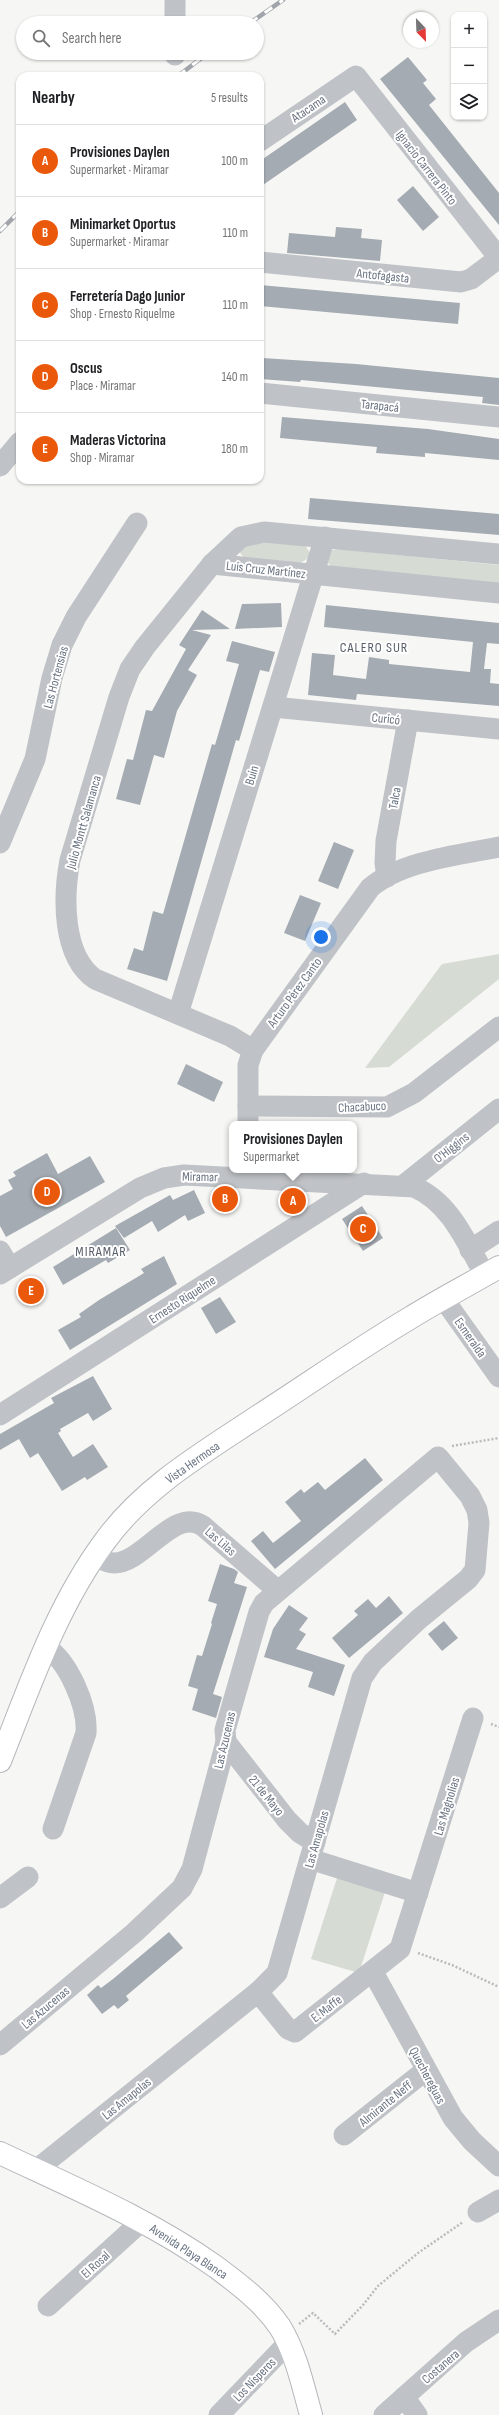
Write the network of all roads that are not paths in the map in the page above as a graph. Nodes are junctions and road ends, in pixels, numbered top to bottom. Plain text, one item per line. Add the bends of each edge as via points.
1 (176, 0) edge
2 (175, 16) edge
3 (356, 76) joint
4 (264, 138) edge
5 (499, 258) edge
6 (264, 262) edge
7 (264, 393) edge
8 (499, 417) edge
9 (16, 447) edge
10 (0, 466) edge
11 (137, 523) dead end
12 (325, 537) junction
13 (499, 554) edge
14 (212, 564) junction
15 (314, 574) junction
16 (499, 593) edge
17 (273, 707) junction
18 (408, 720) junction
19 (499, 728) edge
20 (0, 843) edge
21 (499, 847) edge
22 (387, 877) junction
23 (178, 1014) junction
24 (499, 1026) edge
25 (253, 1050) junction
26 (499, 1109) edge
27 (248, 1115) edge
28 (248, 1174) edge
29 (364, 1183) junction
30 (404, 1185) junction
31 (499, 1232) edge
32 (470, 1250) junction
33 (3, 1264) edge
34 (492, 1271) edge
35 (443, 1298) junction
36 (499, 1377) edge
37 (0, 1415) edge
38 (438, 1457) joint
39 (94, 1556) junction
40 (277, 1590) junction
41 (46, 1647) junction
42 (473, 1718) dead end
43 (226, 1742) junction
44 (0, 1761) edge
45 (53, 1829) dead end
46 (312, 1851) junction
47 (28, 1877) dead end
48 (418, 1894) junction
49 (0, 1898) edge
50 (400, 1949) joint
51 (373, 1972) junction
52 (258, 1992) junction
53 (0, 2045) edge
54 (426, 2070) junction
55 (344, 2135) dead end
56 (0, 2153) edge
57 (499, 2166) edge
58 (36, 2170) junction
59 (499, 2200) edge
60 (478, 2212) road end
61 (142, 2221) junction
62 (48, 2306) dead end
63 (499, 2320) edge
64 (286, 2339) junction
65 (404, 2397) junction
66 (219, 2415) edge
67 (311, 2415) edge
68 (384, 2415) edge
69 (417, 2415) edge

1 - 2 street
3 - 4 street, Atacama
3 - 5 street, Ignacio Carrera Pinto
5 - 6 street, Antofagasta via 471,279 461,282
7 - 8 street, Tarapacá
9 - 10 street
11 - 20 street, Las Hortensias via 76,617 62,646 52,678 35,759
12 - 13 street, Luis Cruz Martínez
12 - 14 street, Luis Cruz Martínez via 251,533 233,542
12 - 15 street, Buin
14 - 15 street, Luis Cruz Martínez
14 - 23 street, Julio Montt Salamanca via 130,669 119,697 74,848 67,880 71,939 81,967 100,981
15 - 16 street, Luis Cruz Martínez
15 - 17 street, Buin
17 - 18 street, Curicó
17 - 23 street, Buin
18 - 19 street, Curicó
18 - 22 street, Talca via 386,841
21 - 22 street, Arturo Pérez Canto via 429,862
22 - 25 street, Arturo Pérez Canto via 377,882 365,894
23 - 25 street, Julio Montt Salamanca via 230,1036
24 - 27 street, Chacabuco via 414,1093 386,1107
25 - 27 street, Arturo Pérez Canto via 248,1065
26 - 30 street, O'Higgins
28 - 29 street, Miramar
28 - 33 street, Miramar via 184,1175 152,1182
29 - 30 street, Miramar
29 - 37 street, Ernesto Riquelme
30 - 32 street, Miramar via 423,1190 439,1201
31 - 32 street
32 - 34 street, Miramar
34 - 35 main road, Vista Hermosa
35 - 36 street, Esmeralda
35 - 39 main road, Vista Hermosa via 341,1362 173,1474 134,1508
38 - 40 street, Las Azucenas
38 - 46 street, Las Amapolas via 470,1496 477,1510 479,1523 475,1570 468,1579 419,1619 366,1672
39 - 40 street, Las Lilas via 107,1562 120,1562 176,1526 196,1522
39 - 41 main road, Vista Hermosa via 65,1604
40 - 43 street, Las Azucenas via 259,1612 225,1730
41 - 44 main road, Vista Hermosa
41 - 45 street via 64,1664 86,1721 86,1733
42 - 48 street, Las Magnolias
43 - 46 street, 21 de Mayo
43 - 53 street, Las Azucenas via 186,1883 125,1941
46 - 48 street
46 - 52 street, Las Amapolas via 280,1967
47 - 49 street
48 - 50 street, Las Magnolias
50 - 51 street, E. Maffe
51 - 52 street, E. Maffe via 295,2032 288,2029
51 - 54 street, Quechereguas
52 - 58 street, Las Amapolas
54 - 55 street, Almirante Neff
54 - 57 street, Quechereguas via 453,2118 472,2141
56 - 58 main road, Avenida Playa Blanca
58 - 61 main road, Avenida Playa Blanca
59 - 60 street
61 - 62 street, El Rosal
61 - 64 main road, Avenida Playa Blanca via 200,2256 246,2290 266,2308
63 - 65 street, Costanera via 466,2342
64 - 66 street, Los Nísperos
64 - 67 main road, Avenida Playa Blanca
65 - 68 street, Costanera
65 - 69 street

